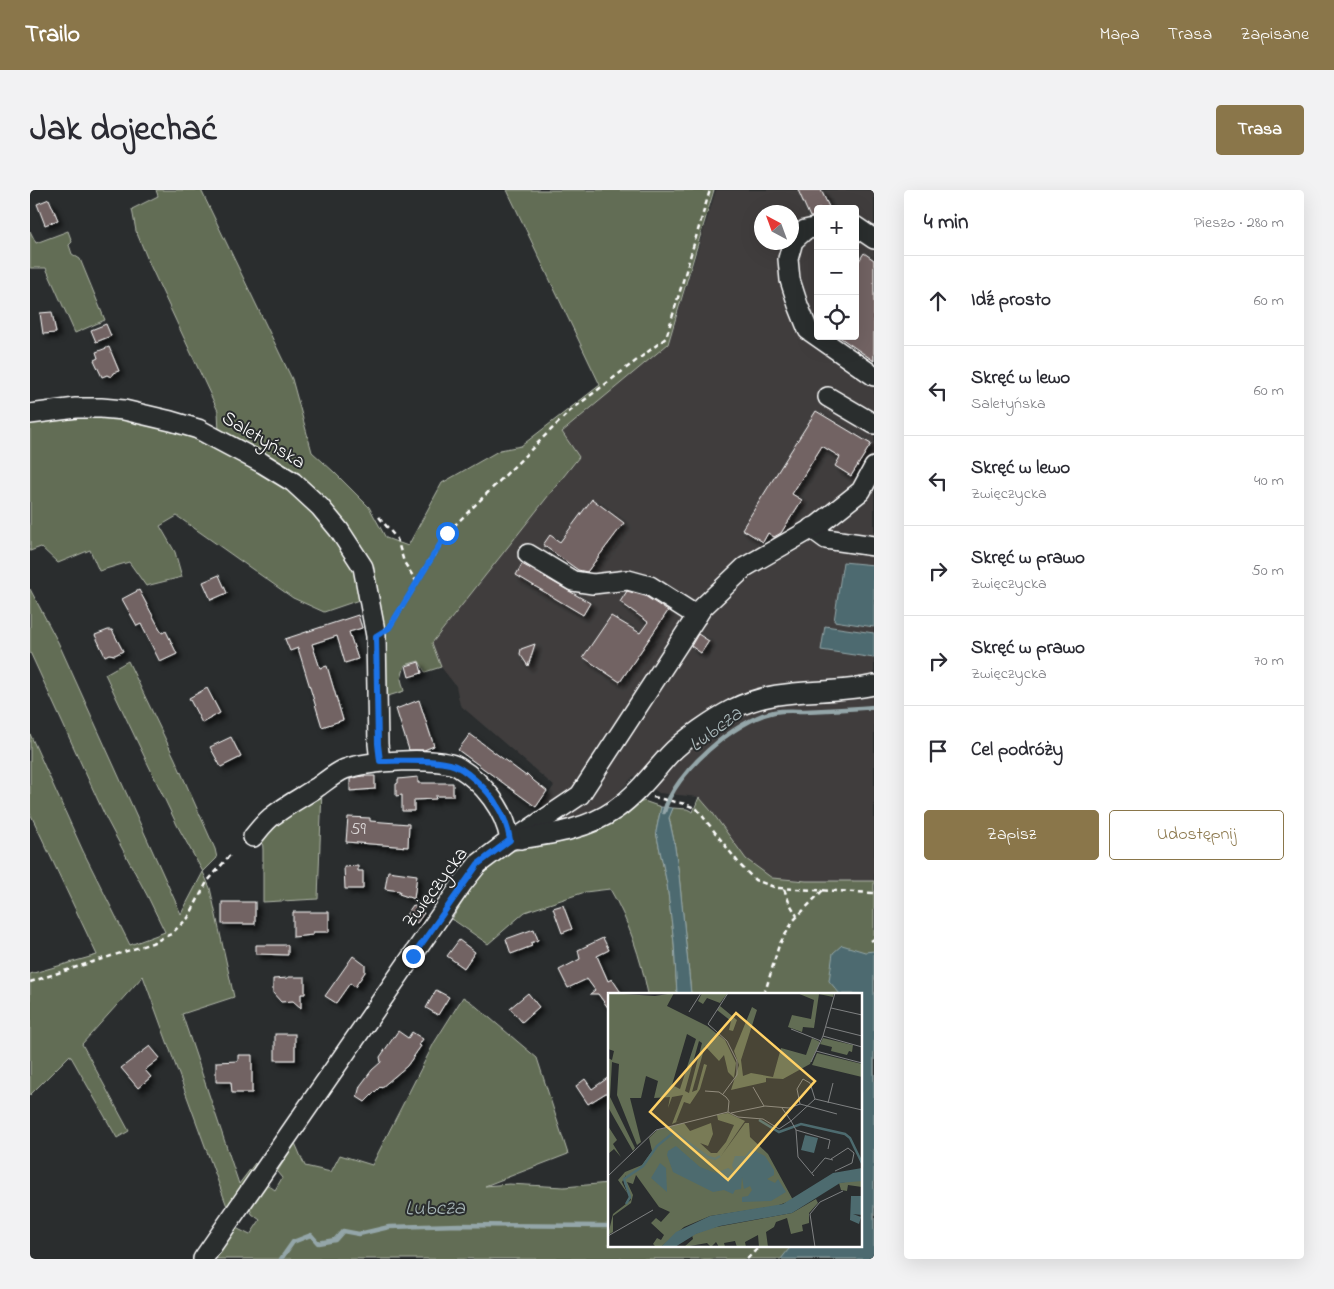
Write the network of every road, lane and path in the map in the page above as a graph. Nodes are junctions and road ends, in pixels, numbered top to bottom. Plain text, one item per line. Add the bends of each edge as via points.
1 (710, 190) edge
2 (814, 228) edge
3 (859, 229) edge
4 (874, 239) edge
5 (874, 376) edge
6 (828, 397) dead end
7 (30, 414) edge
8 (874, 424) edge
9 (874, 467) edge
10 (379, 517) dead end
11 (811, 528) junction
12 (874, 546) edge
13 (528, 554) dead end
14 (416, 581) junction
15 (697, 616) junction
16 (376, 636) junction
17 (874, 685) edge
18 (380, 761) junction
19 (658, 798) dead end
20 (253, 837) dead end
21 (513, 840) junction
22 (230, 855) dead end
23 (784, 888) junction
24 (823, 890) junction
25 (874, 893) edge
26 (797, 916) junction
27 (30, 982) edge
28 (764, 993) edge
29 (760, 1246) edge
30 (203, 1259) edge
31 (747, 1259) edge

1 - 14 path via 666,338 570,411 499,480 447,533
2 - 5 street via 805,230 794,241 788,259 798,306 808,330
3 - 4 street
6 - 8 street
7 - 16 street, Saletyńska via 76,408 124,410 198,429 262,462 293,482 320,507 351,548 362,567
9 - 11 street, Zwięczycka via 861,491
10 - 14 path via 396,539 404,562
11 - 12 street via 826,539
11 - 15 street, Zwięczycka via 745,567
13 - 15 street via 573,582 593,584 628,580 650,586
14 - 16 path via 389,628
15 - 21 street, Zwięczycka via 580,795
16 - 18 street, Saletyńska
17 - 21 street via 784,692 757,698 732,709 670,753 635,794 608,814 557,833
18 - 20 street via 344,770 272,816
18 - 21 street via 457,766 496,803
19 - 23 path via 697,809 755,880
21 - 30 street, Zwięczycka via 478,864 462,884
22 - 27 path via 207,882 188,918 172,934
23 - 24 path
23 - 26 path
24 - 25 path
24 - 26 path
26 - 28 path via 779,945
29 - 31 path

